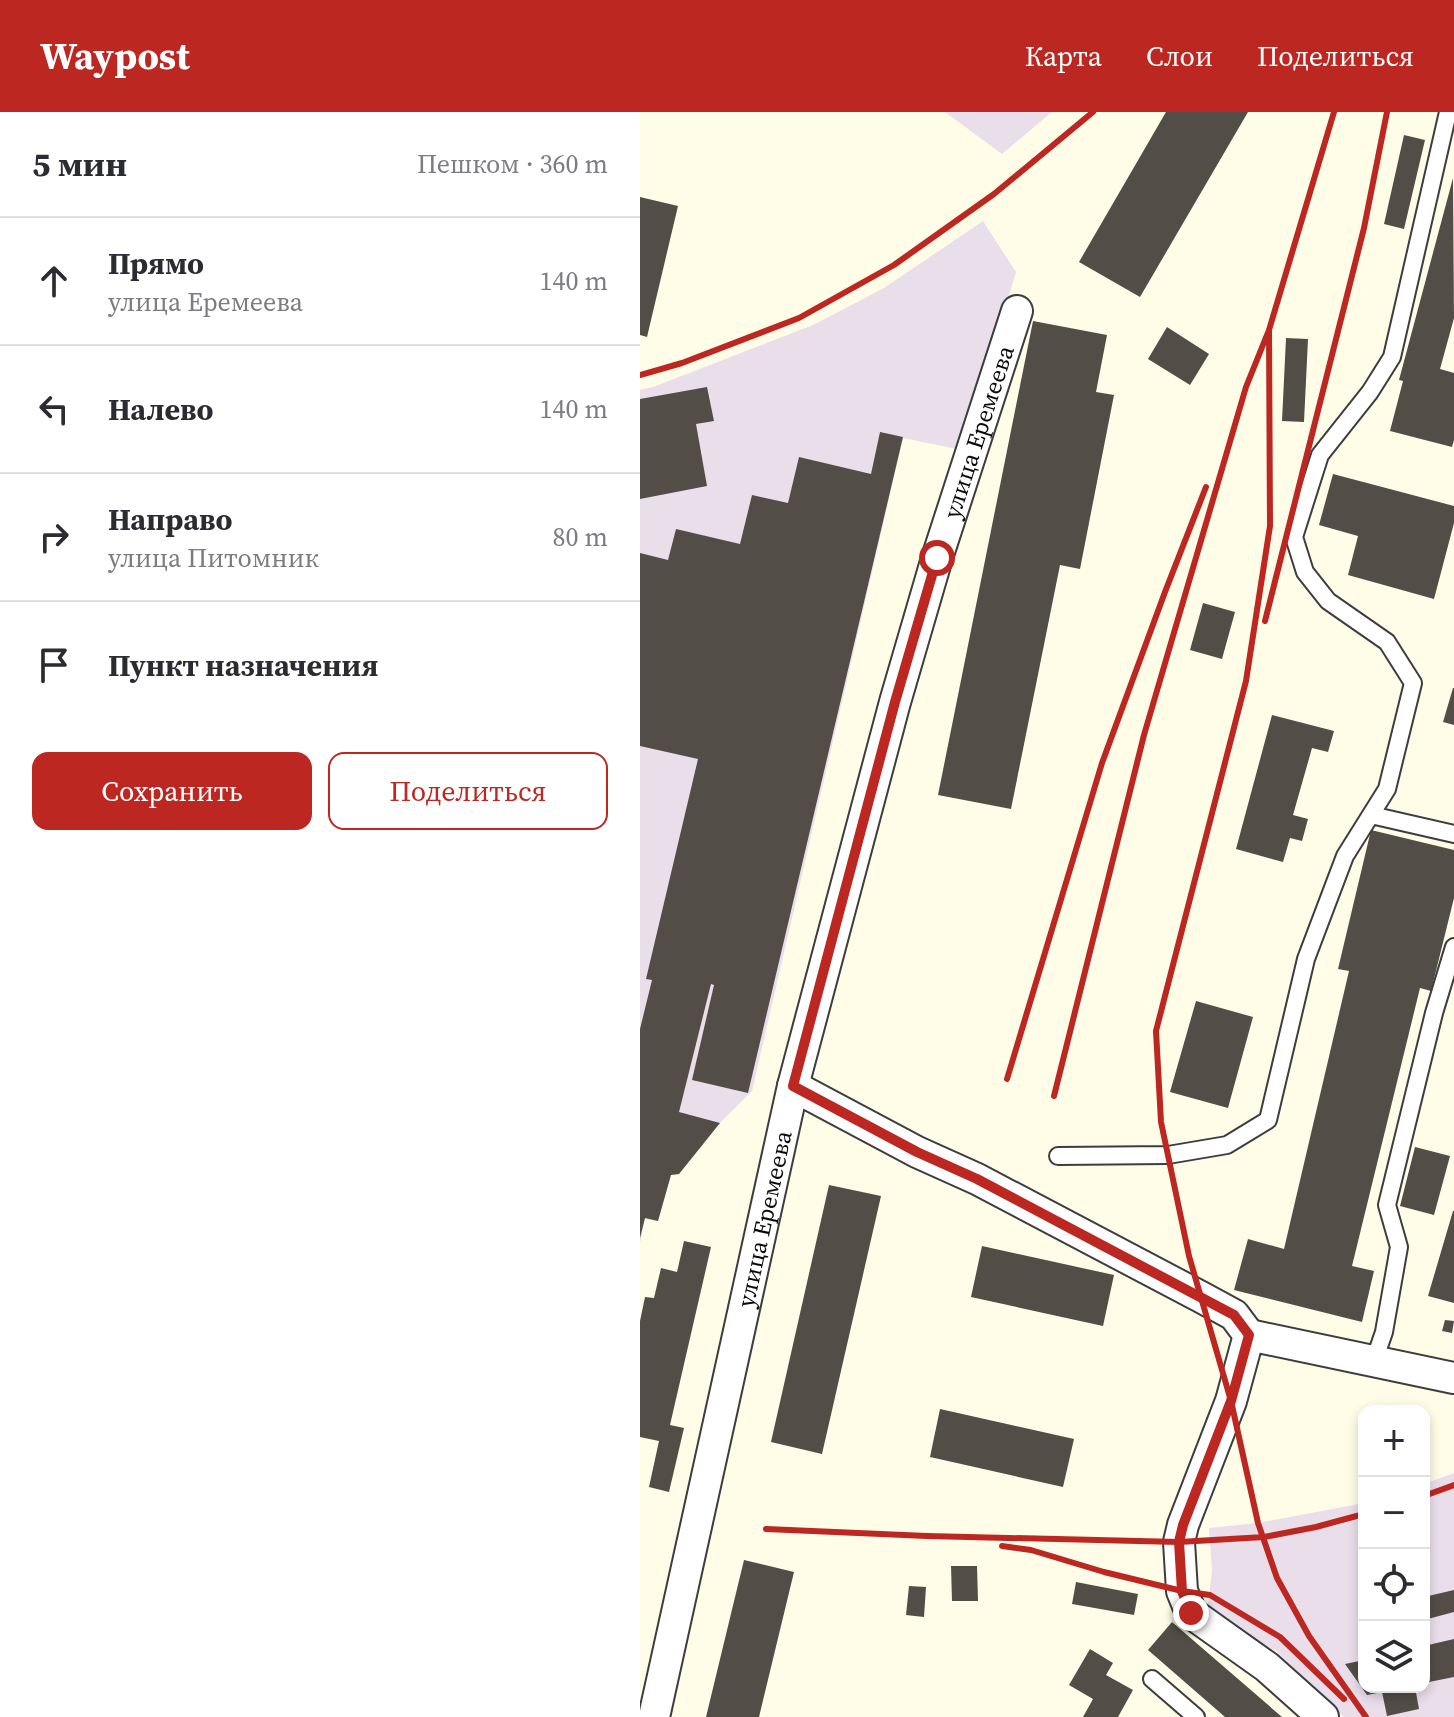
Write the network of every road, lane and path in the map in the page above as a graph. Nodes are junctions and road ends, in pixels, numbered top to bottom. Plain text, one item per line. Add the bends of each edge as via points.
1 (1448, 112) edge
2 (1017, 311) dead end
3 (1371, 815) junction
4 (1454, 834) edge
5 (1454, 947) edge
6 (793, 1086) junction
7 (1058, 1156) dead end
8 (1249, 1335) junction
9 (1374, 1361) junction
10 (1454, 1378) edge
11 (1152, 1679) dead end
12 (654, 1717) edge
13 (1196, 1717) edge
14 (1323, 1717) edge

1 - 3 lane via 1392,357 1320,455 1294,537 1305,572 1328,601 1387,642 1413,683 1387,789
2 - 6 street, улица Еремеева via 895,702
3 - 4 lane
3 - 7 lane via 1345,856 1306,959 1268,1120 1227,1145 1168,1155
5 - 9 lane via 1387,1205 1399,1247
6 - 8 street via 1167,1278 1234,1315
6 - 12 street, улица Еремеева
8 - 9 street
8 - 14 street via 1231,1401 1183,1525 1182,1591 1191,1613 1267,1667
9 - 10 street
11 - 13 lane

